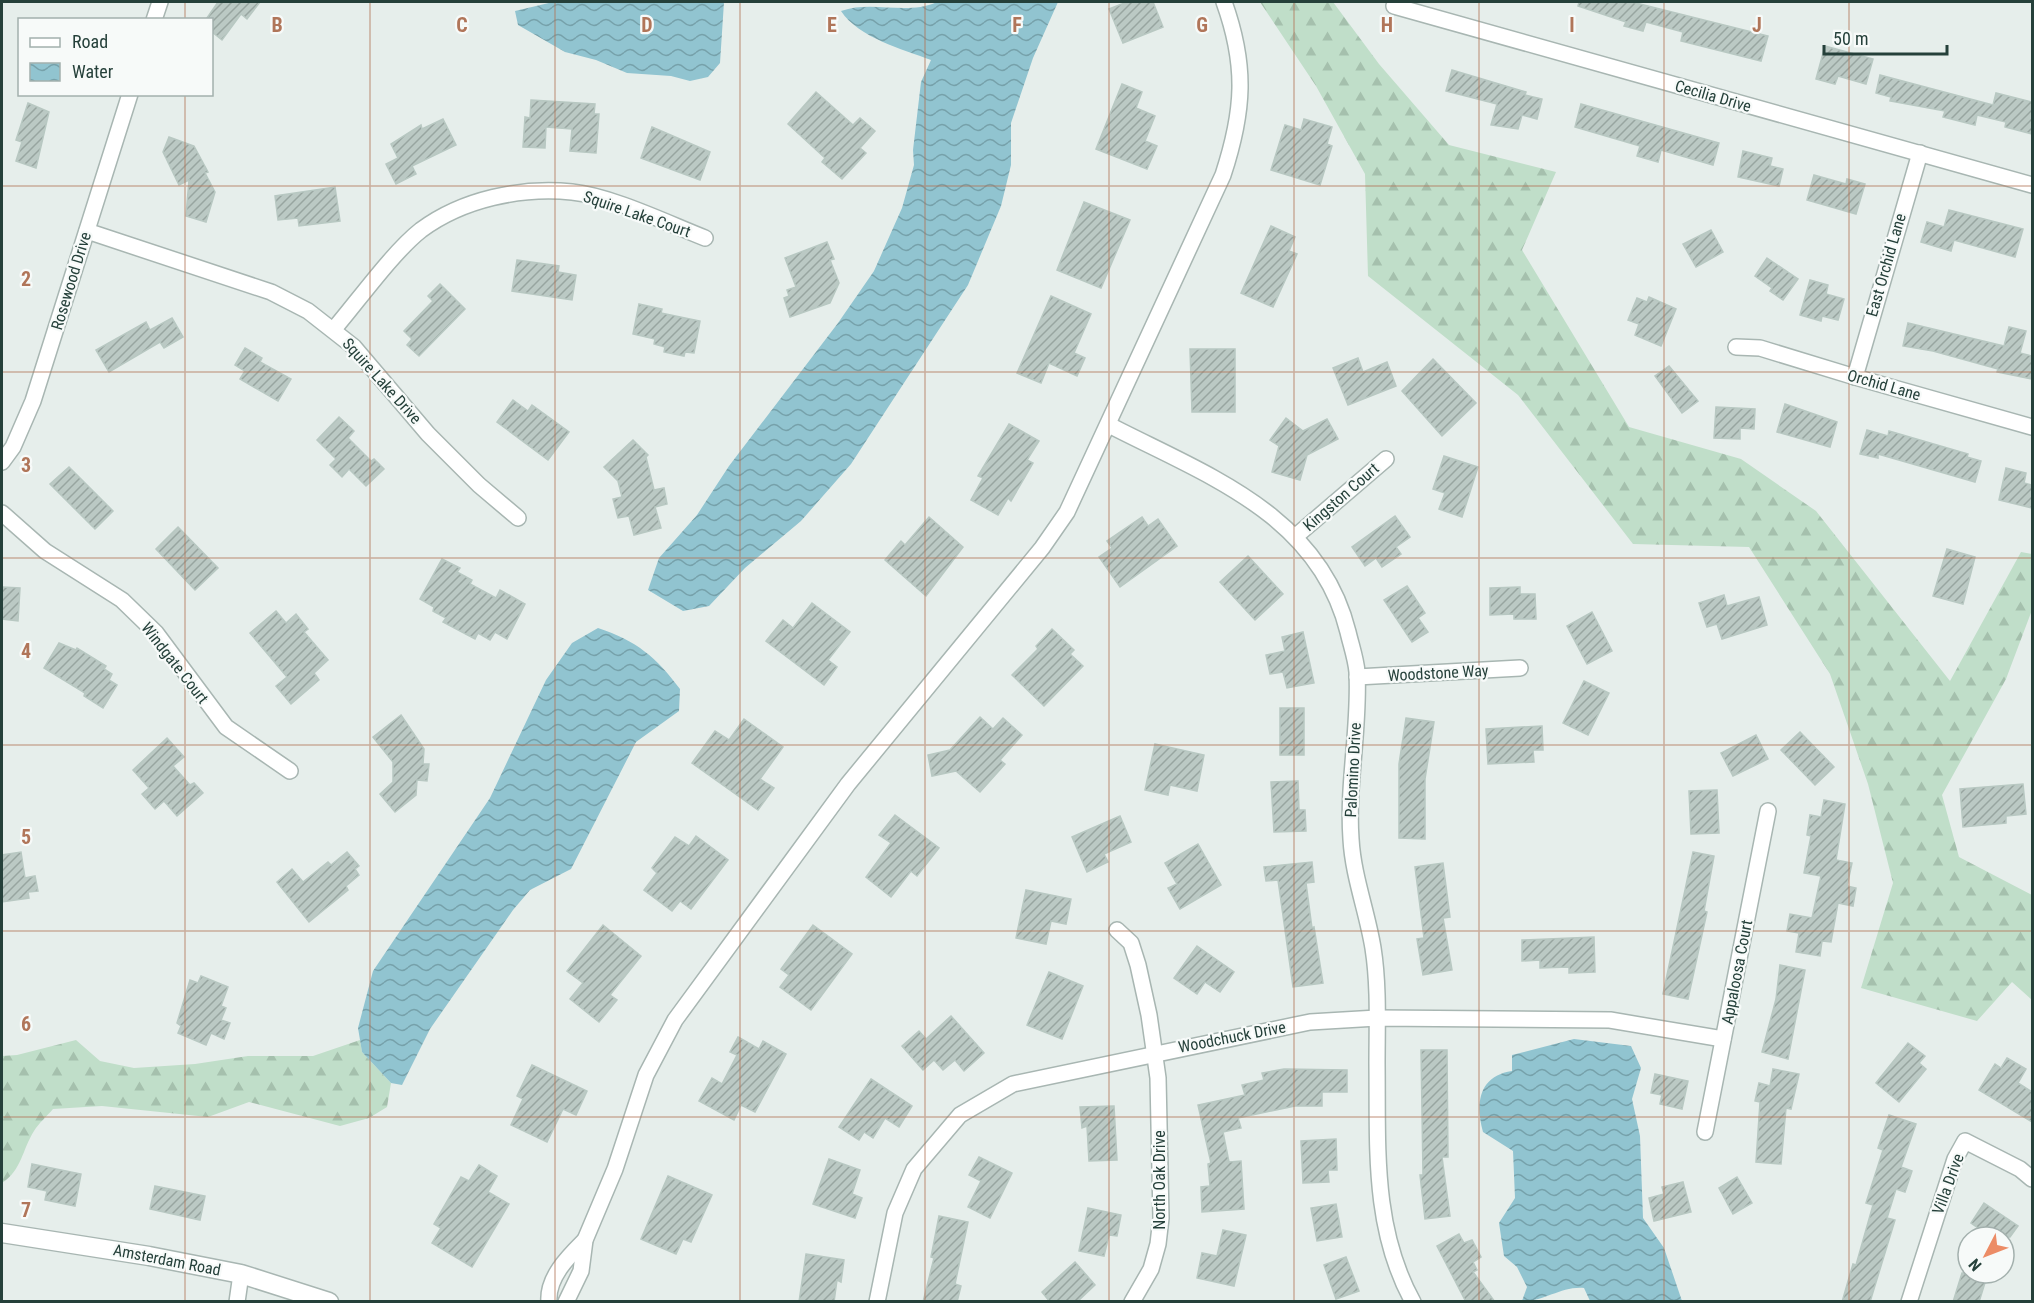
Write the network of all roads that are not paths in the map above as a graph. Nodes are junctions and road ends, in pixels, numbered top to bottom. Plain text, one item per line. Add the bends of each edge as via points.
1 (160, 2) edge
2 (1224, 2) edge
3 (1394, 6) dead end
4 (155, 18) edge
5 (129, 96) edge
6 (1920, 153) junction
7 (2032, 185) edge
8 (87, 231) junction
9 (705, 238) dead end
10 (334, 329) junction
11 (1736, 347) dead end
12 (1855, 377) junction
13 (1109, 425) junction
14 (2032, 427) edge
15 (1386, 459) dead end
16 (2, 462) edge
17 (2, 513) edge
18 (518, 518) dead end
19 (1296, 536) junction
20 (1520, 668) dead end
21 (1357, 677) junction
22 (290, 771) dead end
23 (1768, 811) dead end
24 (1117, 930) dead end
25 (1377, 1018) junction
26 (1724, 1039) junction
27 (1155, 1053) junction
28 (1705, 1132) dead end
29 (2032, 1179) edge
30 (2, 1233) edge
31 (585, 1240) junction
32 (241, 1274) junction
33 (237, 1302) edge
34 (329, 1302) edge
35 (549, 1302) edge
36 (566, 1302) edge
37 (877, 1302) edge
38 (1132, 1302) edge
39 (1413, 1302) edge
40 (1909, 1302) edge

1 - 4 street
2 - 13 street via 1237,44 1240,70 1236,135 1223,175
3 - 6 street, Cecilia Drive
5 - 8 street, Rosewood Drive
6 - 7 street, Cecilia Drive
6 - 12 street, East Orchid Lane
8 - 10 street, Squire Lake Drive via 271,292
8 - 16 street, Rosewood Drive via 33,401 13,447
9 - 10 street, Squire Lake Court via 632,209 573,192 497,195 460,209 421,231
10 - 18 street, Squire Lake Drive via 443,449
11 - 12 street, Orchid Lane via 1760,348
12 - 14 street, Orchid Lane
13 - 19 street, Palomino Drive via 1263,507
13 - 31 street via 1067,512 1042,548 848,784 675,1020 646,1075 615,1169
15 - 19 street, Kingston Court
17 - 22 street, Windgate Court via 45,552 122,600 156,633 226,727
19 - 21 street, Palomino Drive via 1322,570 1343,612
20 - 21 street, Woodstone Way
21 - 25 street, Palomino Drive via 1349,786 1351,842 1374,951
23 - 26 street, Appaloosa Court
24 - 27 street, North Oak Drive via 1131,943 1138,965
25 - 26 street, Woodchuck Drive via 1610,1020
25 - 27 street, Woodchuck Drive via 1310,1022
25 - 39 street, Palomino Drive via 1378,1189 1387,1240
26 - 28 street, Appaloosa Court
27 - 37 street, Woodchuck Drive via 1013,1084 960,1115 914,1169 903,1191
27 - 38 street, North Oak Drive via 1161,1218 1150,1269
29 - 40 street, Villa Drive via 2012,1164 1965,1141 1955,1159
30 - 32 street, Amsterdam Road
31 - 35 street via 564,1262 548,1293
31 - 36 street via 581,1271
32 - 33 street
32 - 34 street, Amsterdam Road

